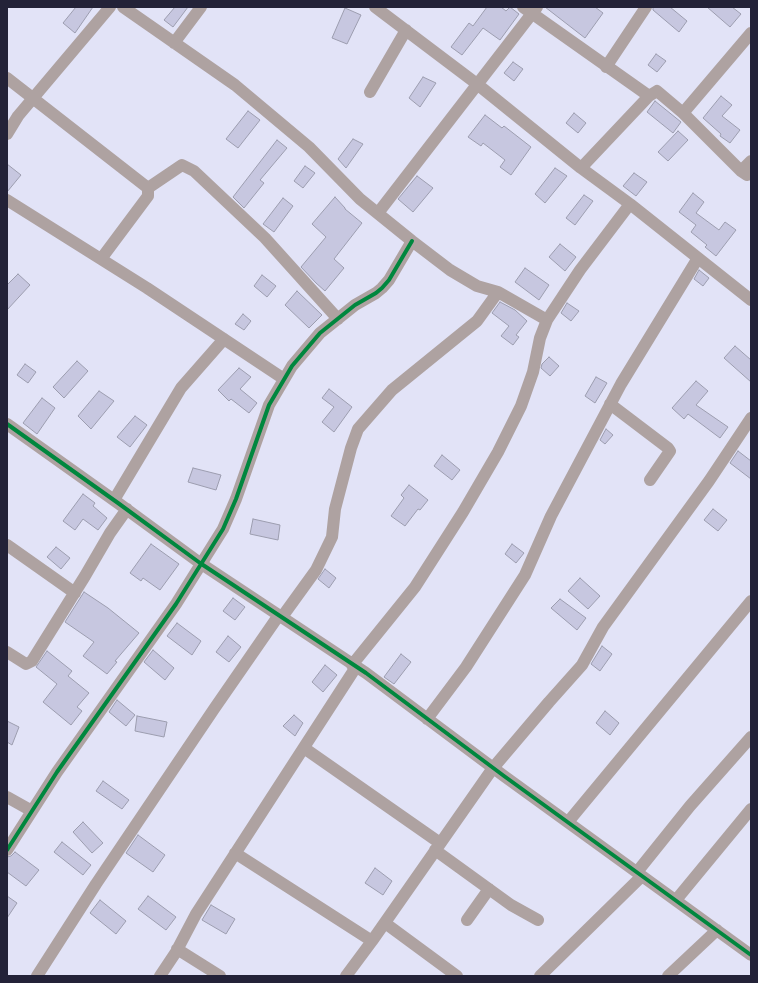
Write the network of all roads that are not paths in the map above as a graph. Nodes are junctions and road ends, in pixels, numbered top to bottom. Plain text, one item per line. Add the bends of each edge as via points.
1 (110, 7) edge
2 (123, 7) edge
3 (201, 7) edge
4 (375, 7) edge
5 (646, 7) edge
6 (531, 9) edge
7 (406, 30) junction
8 (751, 33) edge
9 (174, 43) junction
10 (606, 67) junction
11 (7, 78) edge
12 (478, 84) junction
13 (370, 92) dead end
14 (649, 96) junction
15 (33, 98) junction
16 (683, 113) junction
17 (7, 134) edge
18 (751, 161) edge
19 (581, 168) junction
20 (746, 173) edge
21 (148, 188) junction
22 (7, 200) edge
23 (630, 204) junction
24 (378, 213) junction
25 (412, 241) junction
26 (698, 258) junction
27 (101, 259) junction
28 (498, 292) junction
29 (751, 300) edge
30 (338, 319) junction
31 (547, 320) junction
32 (224, 339) junction
33 (284, 379) junction
34 (610, 404) junction
35 (751, 418) edge
36 (7, 424) edge
37 (650, 480) dead end
38 (114, 500) junction
39 (127, 509) junction
40 (7, 545) edge
41 (200, 563) junction
42 (75, 592) junction
43 (751, 602) edge
44 (281, 616) junction
45 (7, 652) edge
46 (354, 666) junction
47 (427, 719) junction
48 (751, 737) edge
49 (304, 748) junction
50 (493, 768) junction
51 (7, 797) edge
52 (751, 809) edge
53 (32, 811) junction
54 (568, 822) junction
55 (438, 847) junction
56 (7, 850) edge
57 (235, 853) junction
58 (640, 874) junction
59 (489, 890) junction
60 (676, 900) junction
61 (467, 920) dead end
62 (538, 920) dead end
63 (385, 923) junction
64 (717, 930) junction
65 (372, 941) junction
66 (177, 949) junction
67 (751, 954) edge
68 (37, 976) edge
69 (160, 976) edge
70 (220, 976) edge
71 (346, 976) edge
72 (457, 976) edge
73 (540, 976) edge
74 (668, 976) edge

1 - 15 street
2 - 9 street
3 - 9 street
4 - 7 street
5 - 10 street
6 - 10 street
6 - 12 street
7 - 12 street
7 - 13 street
8 - 16 street
9 - 24 street via 246,94 309,147 360,199
10 - 14 street
11 - 15 street
12 - 19 street
12 - 24 street
14 - 16 street via 657,91
14 - 19 street
15 - 17 street
15 - 21 street
16 - 20 street
18 - 20 street
19 - 23 street
21 - 27 street via 148,196
21 - 30 street via 182,165 194,171 265,238
22 - 27 street
23 - 26 street
23 - 31 street via 580,270
24 - 25 street
25 - 28 street via 450,270 477,286
25 - 30 street via 382,288
26 - 29 street
26 - 34 street
27 - 32 street
28 - 31 street
28 - 44 street via 477,321 392,390 358,429 335,509 332,537 316,570
30 - 33 street via 320,333
31 - 46 street via 540,338 534,372 521,406 498,452 415,587
32 - 33 street
32 - 38 street via 181,388
33 - 41 street via 268,405 223,529
34 - 37 street via 670,451
34 - 47 street via 551,516 525,575 466,667
35 - 50 street via 709,481 603,627 582,665
36 - 38 street
38 - 39 street
39 - 41 street
39 - 42 street
40 - 42 street
41 - 44 street
41 - 53 street via 176,604
42 - 45 street via 32,661 26,664
43 - 54 street
44 - 46 street
44 - 68 street via 205,722
46 - 47 street
46 - 49 street
47 - 50 street
48 - 58 street via 690,806
49 - 55 street
49 - 57 street
50 - 54 street
50 - 55 street
51 - 53 street
52 - 60 street
53 - 56 street
54 - 58 street
55 - 59 street
55 - 63 street
57 - 65 street
57 - 66 street
58 - 60 street
58 - 73 street
59 - 61 street
59 - 62 street
60 - 64 street
63 - 65 street
63 - 72 street
64 - 67 street
64 - 74 street
65 - 71 street
66 - 69 street
66 - 70 street

